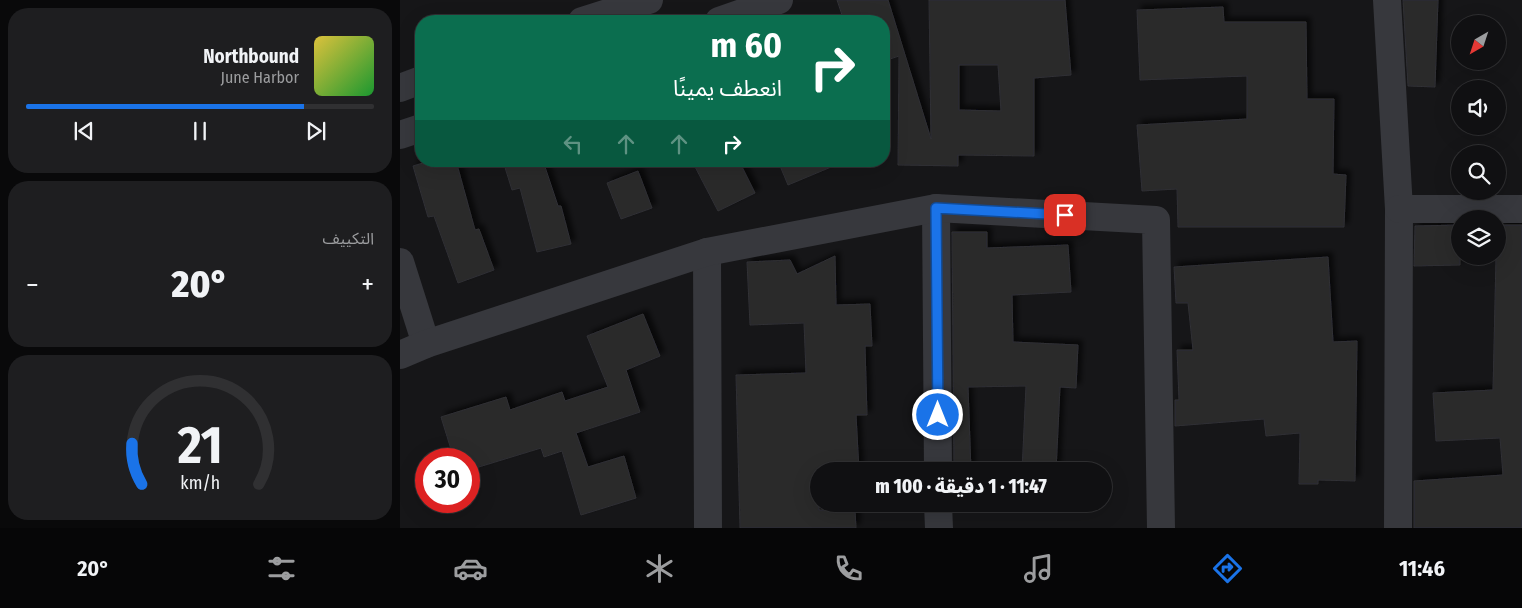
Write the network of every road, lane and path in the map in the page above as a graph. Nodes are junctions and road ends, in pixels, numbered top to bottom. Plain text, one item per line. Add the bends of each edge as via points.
1 (649, 0) edge
2 (779, 0) edge
3 (1388, 0) edge
4 (595, 11) edge
5 (735, 15) edge
6 (415, 82) edge
7 (400, 88) edge
8 (415, 130) edge
9 (400, 135) edge
10 (936, 208) junction
11 (1399, 209) junction
12 (1522, 209) edge
13 (707, 252) junction
14 (400, 262) edge
15 (426, 344) junction
16 (400, 355) edge
17 (938, 462) edge
18 (938, 512) edge
19 (704, 527) edge
20 (939, 528) edge
21 (1161, 528) edge
22 (1398, 528) edge

1 - 4 street
2 - 5 street
3 - 11 street
6 - 7 street
8 - 9 street
10 - 13 street
10 - 17 street
10 - 21 street via 1156,220
11 - 12 street
11 - 22 street
13 - 15 street
13 - 19 street
14 - 15 street
15 - 16 street
18 - 20 street

